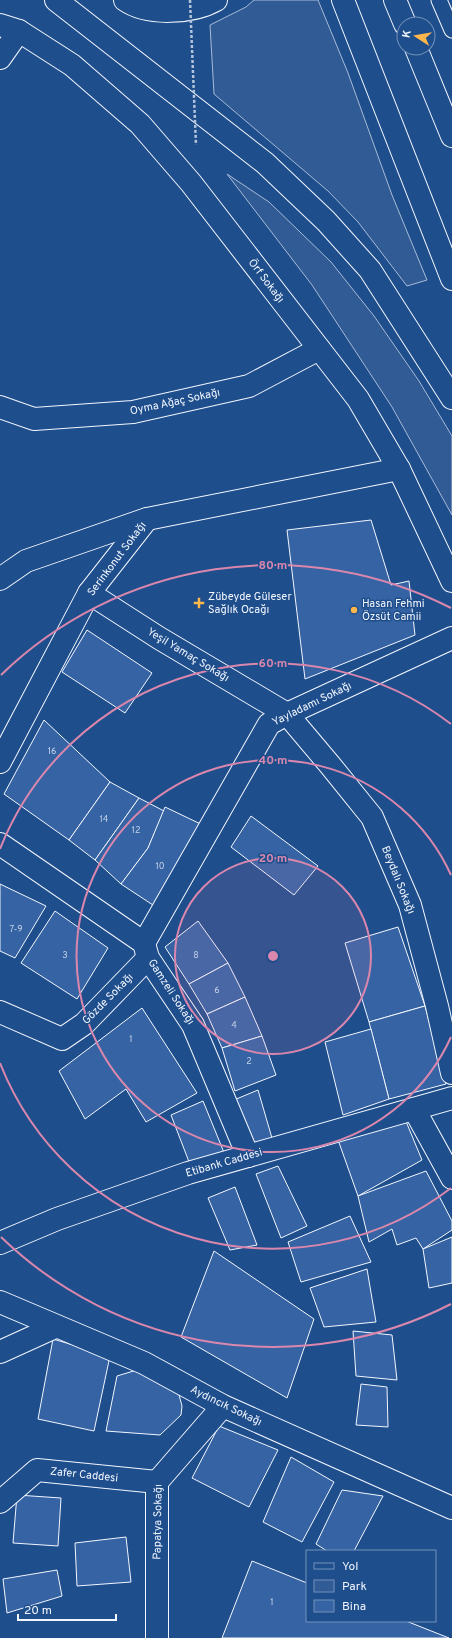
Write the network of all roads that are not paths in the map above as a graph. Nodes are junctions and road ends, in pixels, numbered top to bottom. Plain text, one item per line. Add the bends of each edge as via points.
1 (56, 0) edge
2 (125, 0) edge
3 (216, 0) edge
4 (343, 0) edge
5 (395, 0) edge
6 (439, 0) edge
7 (402, 16) edge
8 (10, 28) edge
9 (452, 30) edge
10 (419, 56) edge
11 (0, 58) edge
12 (452, 136) edge
13 (452, 279) edge
14 (319, 350) junction
15 (452, 398) edge
16 (0, 407) edge
17 (399, 469) junction
18 (147, 519) junction
19 (0, 579) edge
20 (452, 581) edge
21 (89, 593) junction
22 (452, 638) edge
23 (287, 714) junction
24 (0, 762) edge
25 (0, 844) edge
26 (146, 950) junction
27 (0, 1012) edge
28 (452, 1073) edge
29 (452, 1098) edge
30 (414, 1109) junction
31 (248, 1156) junction
32 (452, 1178) edge
33 (0, 1243) edge
34 (0, 1302) edge
35 (55, 1327) junction
36 (0, 1352) edge
37 (223, 1406) junction
38 (157, 1482) junction
39 (0, 1502) edge
40 (452, 1508) edge
41 (157, 1638) edge

1 - 15 main road via 265,163 326,221 370,270
2 - 3 main road via 151,9 174,11 199,8
4 - 13 main road
5 - 7 main road
6 - 9 lane
8 - 11 main road
8 - 14 main road, Örf Sokağı via 72,65 140,124 191,183
10 - 12 main road
14 - 16 main road, Oyma Ağaç Sokağı via 249,386 133,412 34,419
14 - 17 main road, Örf Sokağı via 358,399
17 - 18 main road, Serinkonut Sokağı
17 - 20 main road, Örf Sokağı
18 - 19 main road via 26,561
18 - 21 main road, Serinkonut Sokağı
21 - 23 main road, Yeşil Yamaç Sokağı
21 - 24 main road, Serinkonut Sokağı
22 - 23 main road, Yayladamı Sokağı
23 - 26 main road, Yayladamı Sokağı via 269,724
23 - 28 main road, Beydalı Sokağı via 372,817 410,905
25 - 26 main road, Gamzeli Sokağı
26 - 27 main road, Gözde Sokağı via 84,1024 62,1039
26 - 31 main road, Gamzeli Sokağı via 193,1025
29 - 30 main road, Etibank Caddesi
30 - 31 main road, Etibank Caddesi
30 - 32 main road
31 - 33 main road, Etibank Caddesi via 188,1173 57,1218
34 - 35 main road, Aydıncık Sokağı
35 - 36 main road
35 - 37 main road, Aydıncık Sokağı via 144,1363
37 - 38 main road, Papatya Sokağı
37 - 40 main road, Aydıncık Sokağı
38 - 39 main road, Zafer Caddesi via 37,1470
38 - 41 main road, Papatya Sokağı

